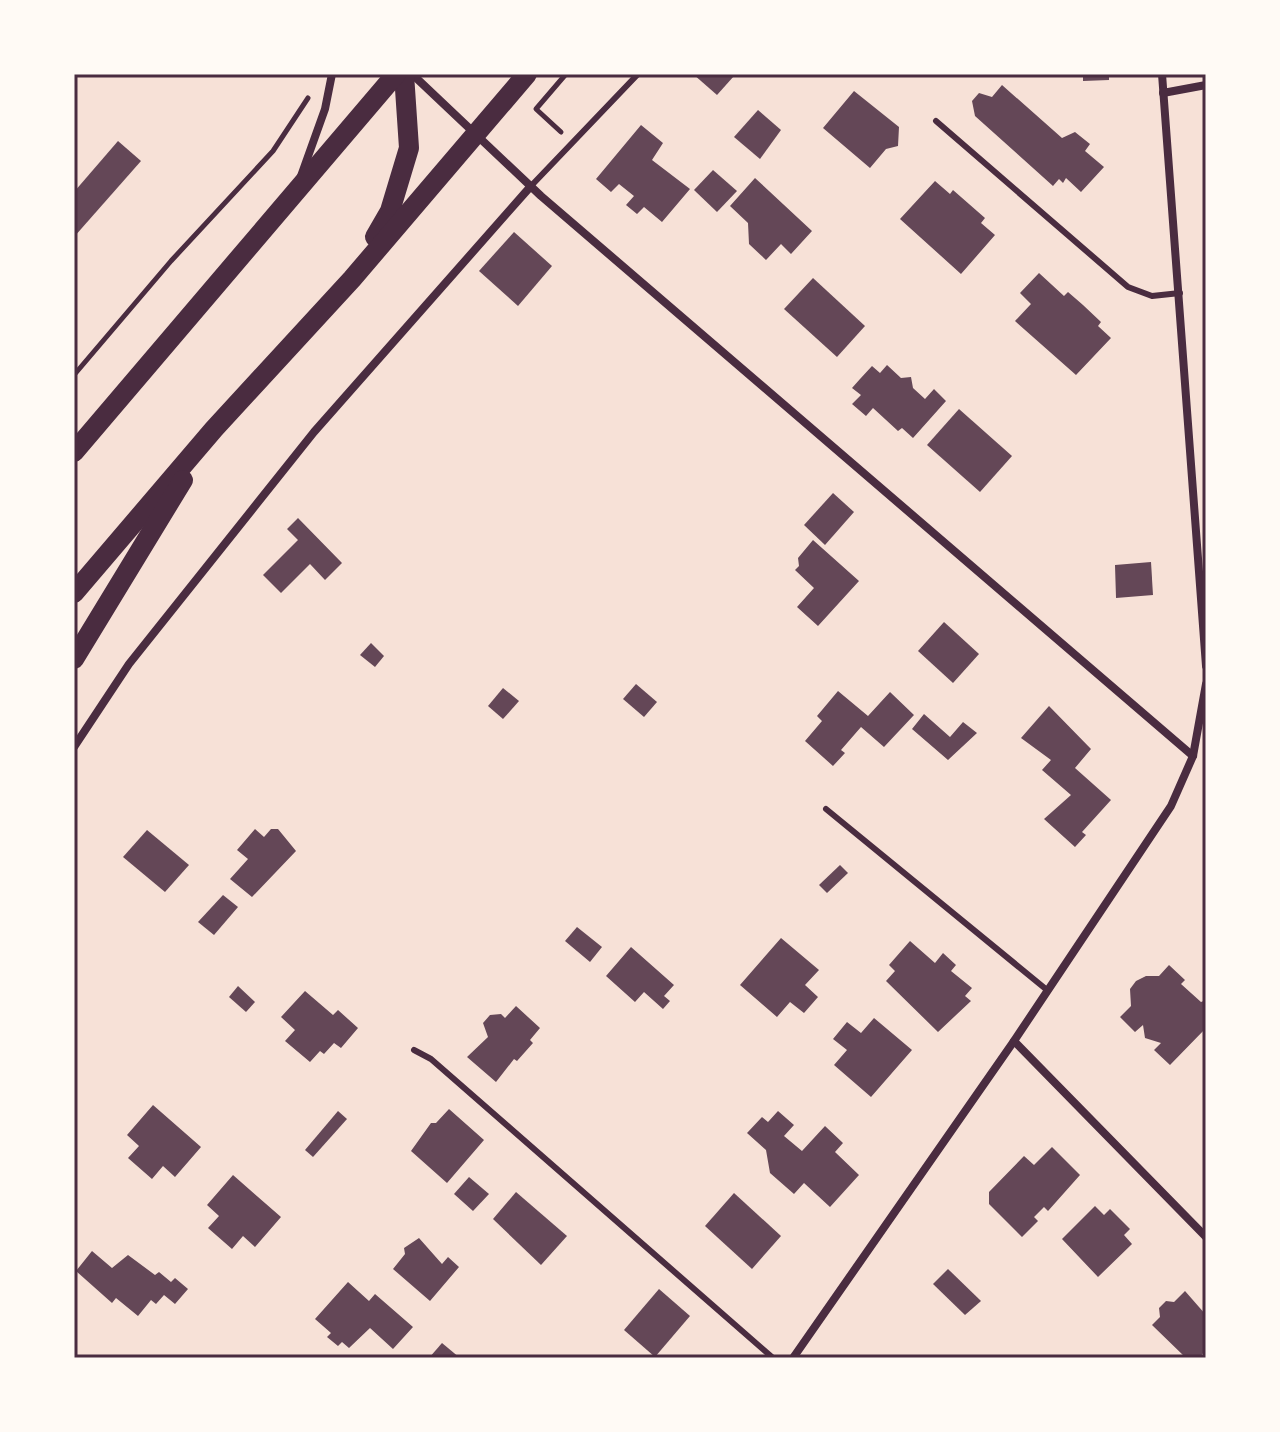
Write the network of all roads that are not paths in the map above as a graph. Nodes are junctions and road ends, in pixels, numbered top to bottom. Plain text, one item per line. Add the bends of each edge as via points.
1 (332, 74) edge
2 (396, 74) edge
3 (404, 74) edge
4 (412, 74) edge
5 (527, 74) edge
6 (638, 74) edge
7 (1162, 74) edge
8 (1206, 85) edge
9 (1163, 93) junction
10 (936, 121) dead end
11 (474, 136) junction
12 (531, 186) junction
13 (295, 193) junction
14 (352, 279) junction
15 (1180, 293) junction
16 (214, 429) junction
17 (74, 452) edge
18 (1203, 560) edge
19 (74, 593) edge
20 (74, 659) edge
21 (1206, 666) edge
22 (1206, 684) edge
23 (74, 747) edge
24 (1193, 756) junction
25 (826, 809) dead end
26 (1047, 990) junction
27 (1014, 1041) junction
28 (414, 1050) dead end
29 (1206, 1237) edge
30 (773, 1358) edge
31 (793, 1358) edge

1 - 13 street
2 - 13 highway
3 - 14 highway via 409,148 390,211
4 - 11 street
5 - 11 highway
6 - 12 lane
7 - 9 street
8 - 9 street
9 - 15 street
10 - 15 lane via 1128,287 1152,296
11 - 12 street
11 - 14 highway
12 - 23 street via 314,432 129,664
12 - 24 street
13 - 17 highway
14 - 16 highway
15 - 18 street
16 - 19 highway
16 - 20 highway
18 - 21 street
22 - 24 street
24 - 26 street via 1171,806
25 - 26 lane
26 - 27 street
27 - 29 street
27 - 31 street
28 - 30 lane via 431,1059

